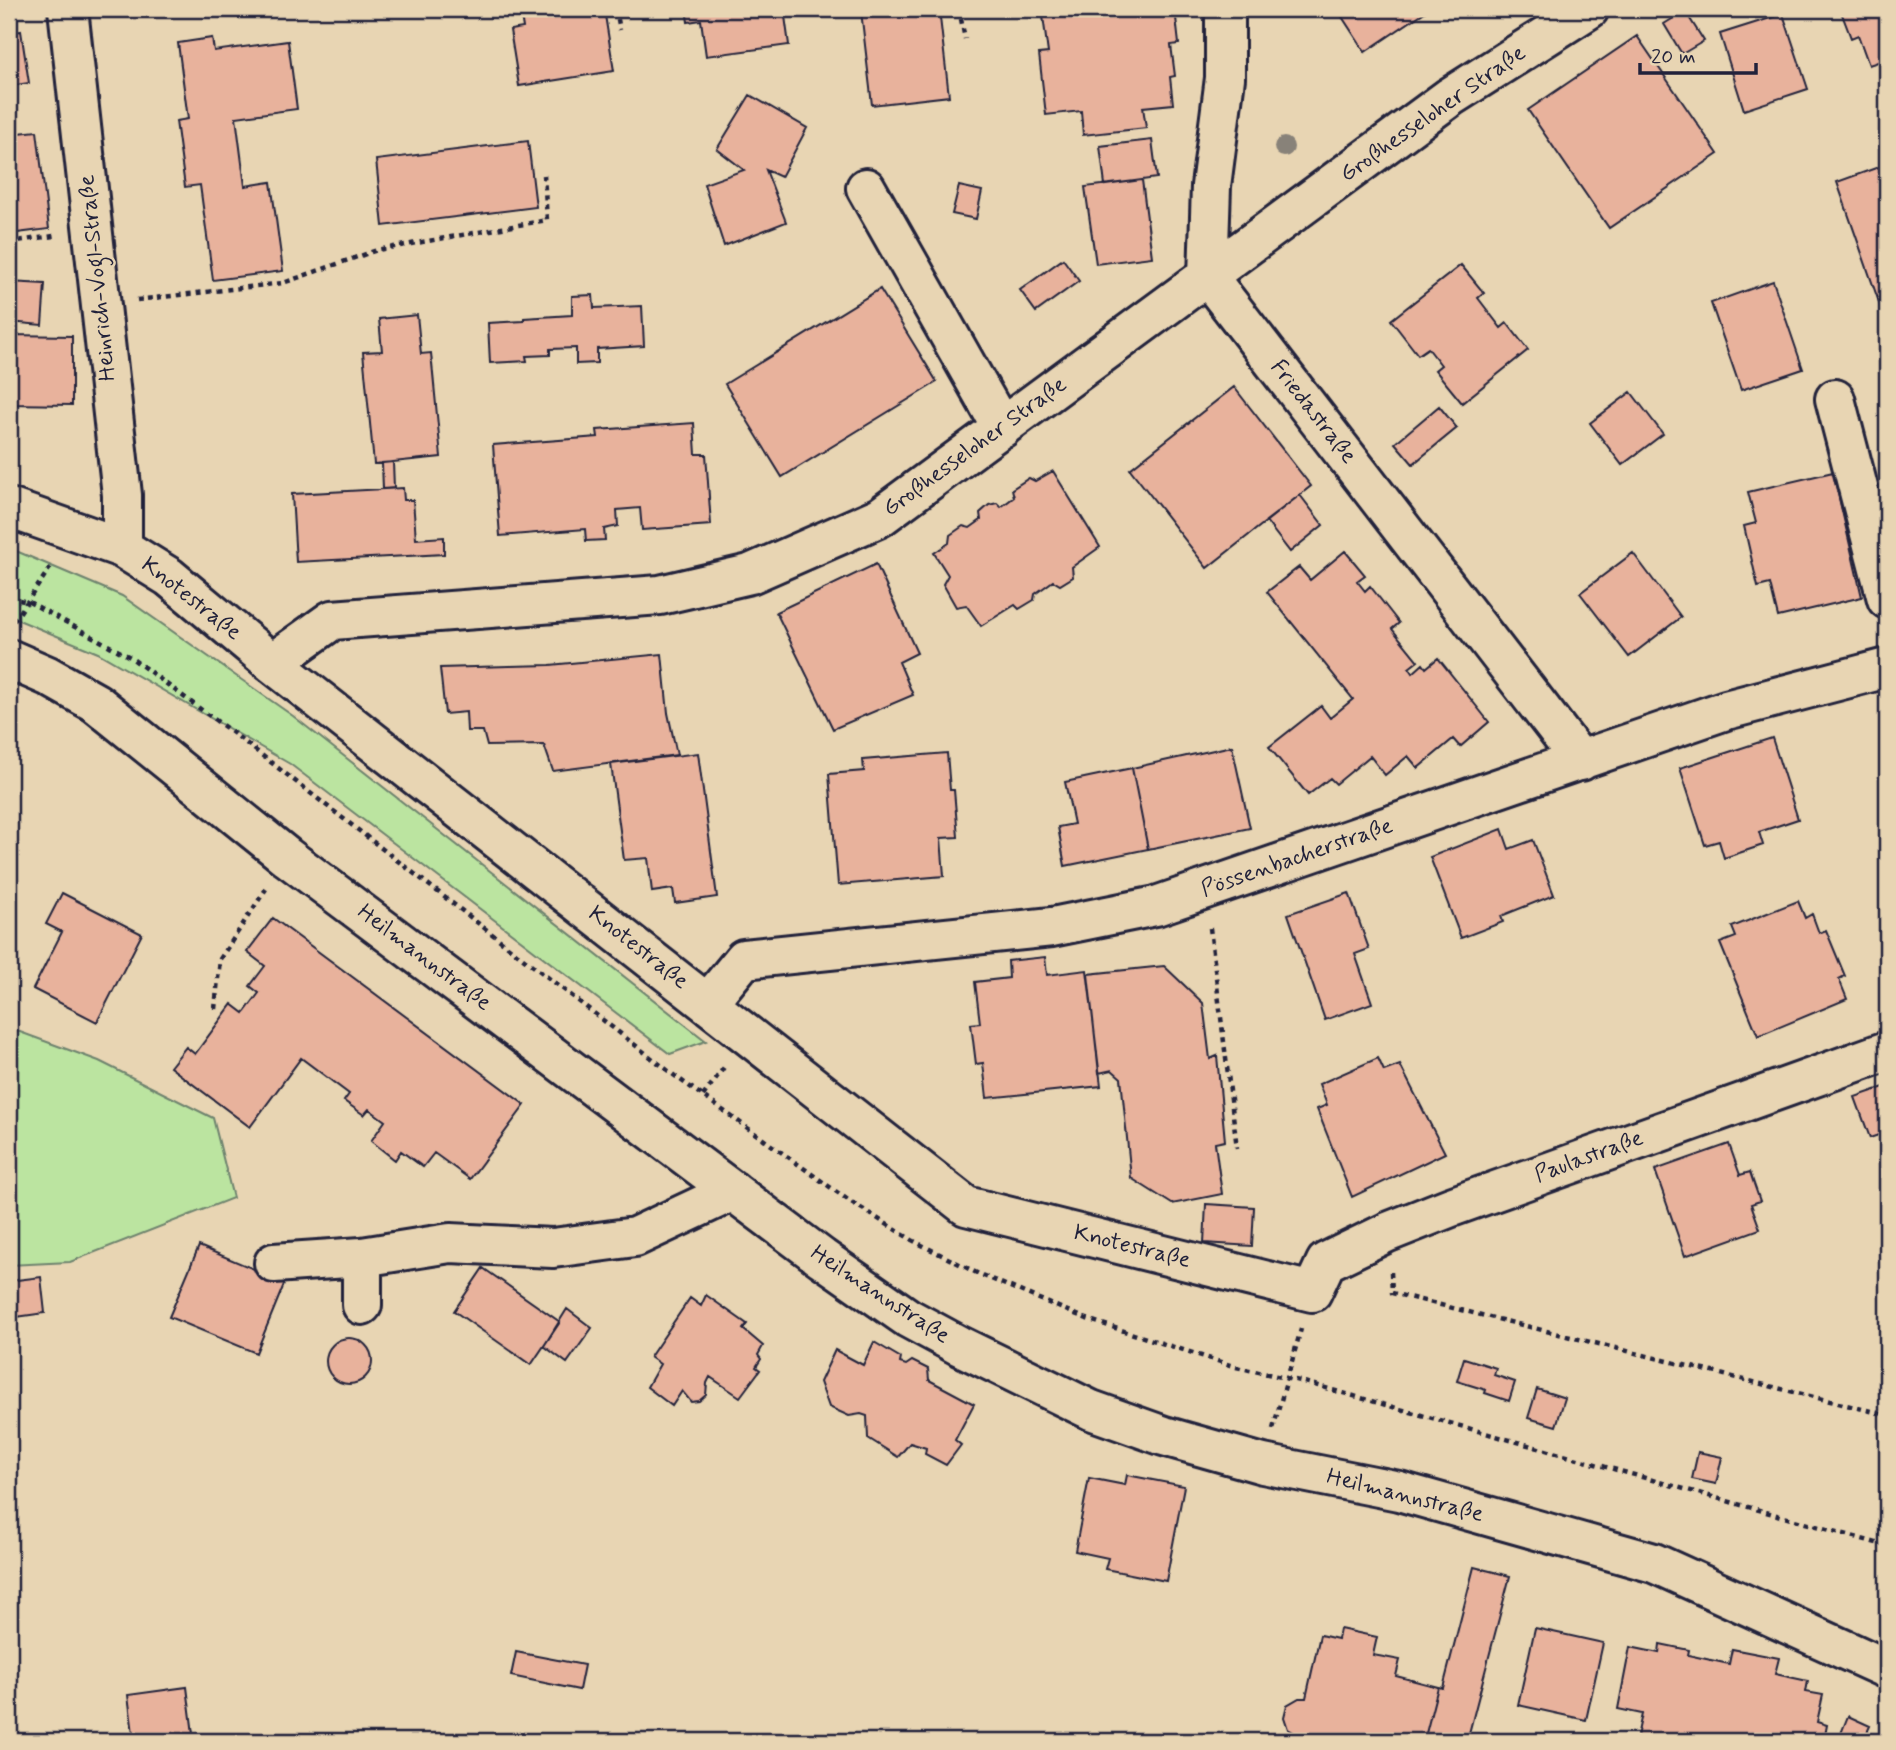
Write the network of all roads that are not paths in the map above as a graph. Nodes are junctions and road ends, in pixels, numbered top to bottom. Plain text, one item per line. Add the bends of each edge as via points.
1 (68, 9) edge
2 (1225, 9) edge
3 (1589, 9) edge
4 (866, 188) dead end
5 (1208, 277) junction
6 (1835, 399) dead end
7 (1002, 428) junction
8 (9, 509) edge
9 (122, 548) junction
10 (1887, 599) edge
11 (9, 659) edge
12 (272, 663) junction
13 (1887, 668) edge
14 (1581, 761) junction
15 (708, 1003) junction
16 (1887, 1051) edge
17 (733, 1191) junction
18 (362, 1257) junction
19 (274, 1264) dead end
20 (1312, 1292) joint
21 (362, 1305) dead end
22 (1887, 1669) edge

1 - 9 street, Heinrich-Vogl-Straße via 122,495
2 - 5 street via 1225,78 1211,186
3 - 5 street, Großhesseloher Straße via 1450,97
4 - 7 street
5 - 7 street, Großhesseloher Straße
5 - 14 street, Friedastraße
6 - 10 street
7 - 12 street, Großhesseloher Straße via 880,517 750,574 660,595 332,620
8 - 9 street, Knotestraße
9 - 12 street, Knotestraße via 169,577
11 - 17 street, Heilmannstraße via 96,703 288,857
12 - 15 street, Knotestraße
13 - 14 street, Pössenbacherstraße via 1726,710
14 - 15 street, Pössenbacherstraße via 1156,906 1052,927 744,959
15 - 20 street, Knotestraße via 966,1206
16 - 20 street, Paulastraße via 1388,1232 1326,1262
17 - 18 street via 635,1237 553,1248 450,1243
17 - 22 street, Heilmannstraße via 908,1318 1091,1410 1264,1464 1399,1491 1654,1563
18 - 19 street
18 - 21 street

